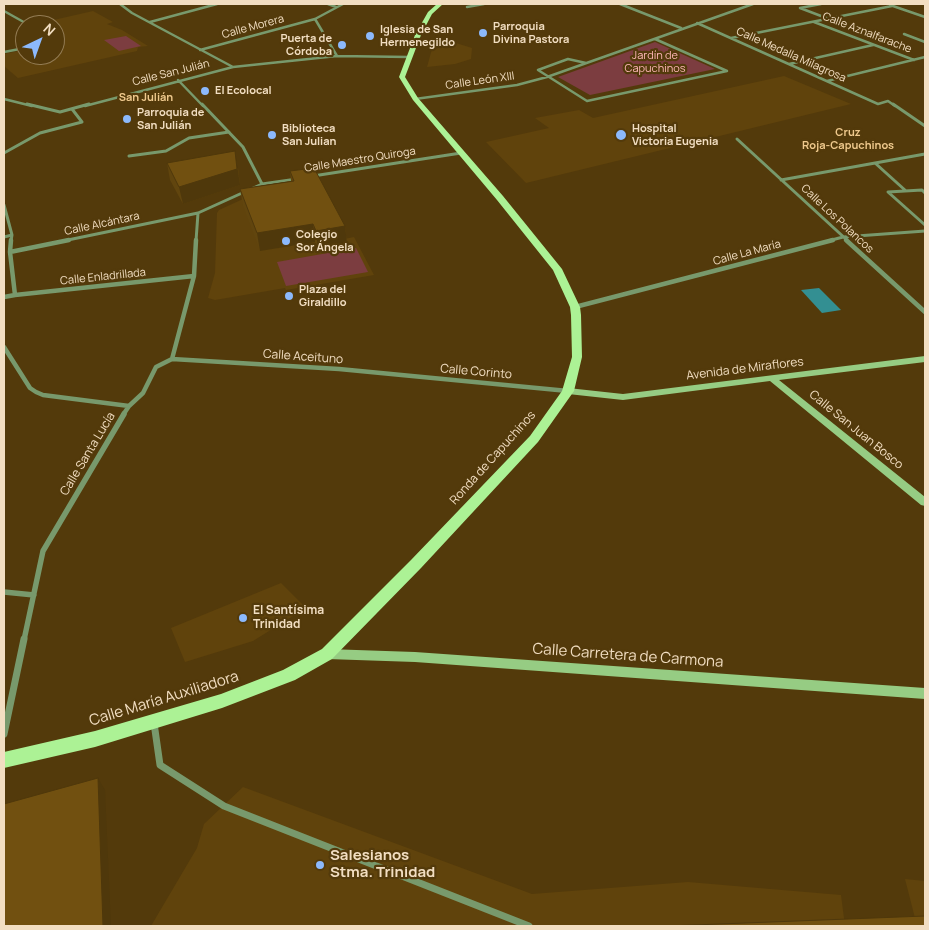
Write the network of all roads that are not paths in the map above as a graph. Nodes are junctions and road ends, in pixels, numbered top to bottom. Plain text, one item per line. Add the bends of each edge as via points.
1 (120, 4) edge
2 (217, 4) edge
3 (328, 4) edge
4 (343, 4) edge
5 (440, 4) edge
6 (484, 4) edge
7 (620, 4) edge
8 (753, 4) edge
9 (821, 4) edge
10 (886, 4) edge
11 (892, 6) junction
12 (336, 7) junction
13 (467, 7) dead end
14 (4, 11) edge
15 (15, 17) edge
16 (925, 17) edge
17 (829, 18) junction
18 (315, 19) junction
19 (150, 22) junction
20 (813, 22) junction
21 (697, 23) junction
22 (682, 28) junction
23 (904, 34) dead end
24 (731, 38) junction
25 (655, 39) junction
26 (925, 42) edge
27 (874, 44) junction
28 (200, 50) junction
29 (337, 56) junction
30 (409, 57) junction
31 (925, 57) edge
32 (914, 60) junction
33 (586, 63) junction
34 (788, 64) junction
35 (233, 67) junction
36 (547, 77) junction
37 (178, 80) junction
38 (827, 81) junction
39 (4, 99) edge
40 (415, 99) junction
41 (72, 109) junction
42 (925, 126) edge
43 (229, 132) junction
44 (737, 139) dead end
45 (4, 153) edge
46 (460, 153) junction
47 (925, 154) edge
48 (129, 156) dead end
49 (875, 163) junction
50 (309, 177) edge
51 (300, 178) edge
52 (781, 180) junction
53 (262, 184) junction
54 (906, 191) junction
55 (925, 192) edge
56 (4, 205) edge
57 (198, 212) junction
58 (925, 225) edge
59 (925, 230) edge
60 (12, 235) junction
61 (4, 237) edge
62 (843, 237) junction
63 (10, 252) junction
64 (194, 276) junction
65 (15, 295) junction
66 (4, 297) edge
67 (575, 307) junction
68 (925, 312) edge
69 (4, 347) edge
70 (925, 358) edge
71 (172, 359) junction
72 (433, 378) joint
73 (771, 378) junction
74 (568, 391) junction
75 (129, 406) junction
76 (925, 502) edge
77 (4, 592) edge
78 (34, 595) junction
79 (327, 654) junction
80 (925, 694) edge
81 (154, 722) junction
82 (4, 734) edge
83 (4, 760) edge
84 (529, 926) edge

1 - 19 street
2 - 19 street
3 - 12 street
4 - 12 street, Calle Morera
5 - 30 main road via 430,13
6 - 13 street
7 - 22 street
8 - 21 street, Calle León XIII
9 - 17 street via 800,8
10 - 11 street
11 - 16 street
11 - 17 street
12 - 18 street, Calle Morera
14 - 15 street
17 - 20 street
18 - 28 street, Calle Morera
18 - 29 street
19 - 28 street
20 - 24 street
20 - 27 street, Calle Aznalfarache
21 - 22 street, Calle León XIII
21 - 24 street, Calle Medalla Milagrosa
22 - 25 street, Calle León XIII
23 - 26 street
24 - 34 street, Calle Medalla Milagrosa
25 - 33 street, Calle León XIII
25 - 36 street via 726,71 587,100
27 - 32 street, Calle Aznalfarache
27 - 34 street
28 - 35 street
29 - 30 street, Calle San Julián
29 - 35 street, Calle San Julián
30 - 40 main road, Ronda de Capuchinos via 402,78
31 - 32 street
32 - 38 street
33 - 36 street, Calle León XIII
33 - 36 street, Calle León XIII via 568,59 538,70
34 - 38 street, Calle Medalla Milagrosa
35 - 37 street, Calle San Julián
36 - 40 street, Calle León XIII via 517,85
37 - 41 street, Calle San Julián
37 - 43 street
38 - 42 street, Calle Medalla Milagrosa via 878,104 888,101
39 - 41 street, Calle San Julián via 56,110
40 - 46 main road, Ronda de Capuchinos
41 - 45 street via 82,122 40,133
43 - 48 street via 189,138 166,151
43 - 53 street via 243,147
44 - 52 street, Calle Los Polancos
46 - 50 street, Calle Maestro Quiroga
46 - 67 main road, Ronda de Capuchinos via 556,269
47 - 49 street
49 - 52 street
49 - 54 street
51 - 53 street, Calle Maestro Quiroga
52 - 62 street, Calle Los Polancos
53 - 57 street, Calle Maestro Quiroga
54 - 55 street
54 - 58 street via 888,192
56 - 60 street
57 - 63 street, Calle Alcántara
57 - 64 street
59 - 62 street, Calle La María
60 - 61 street
60 - 63 street
62 - 67 street, Calle La María
62 - 68 street, Calle Los Polancos
63 - 65 street
64 - 65 street, Calle Enladrillada
64 - 71 street
65 - 66 street, Calle Enladrillada
67 - 74 main road, Ronda de Capuchinos via 577,357
69 - 75 street, Calle Santa Lucía via 30,388 36,392
70 - 73 street, Avenida de Miraflores
71 - 72 street, Calle Aceituno
71 - 75 street via 156,367 143,393
72 - 74 street, Calle Corinto
73 - 74 street, Avenida de Miraflores via 623,397
73 - 76 street, Calle San Juan Bosco
74 - 79 main road, Ronda de Capuchinos via 528,446
75 - 78 street, Calle Santa Lucía via 43,551
77 - 78 street
78 - 82 street, Calle Santa Lucía
79 - 80 street, Calle Carretera de Carmona via 415,657
79 - 81 main road, Calle María Auxiliadora via 254,690
81 - 83 main road, Calle María Auxiliadora
81 - 84 street via 160,765 224,806

